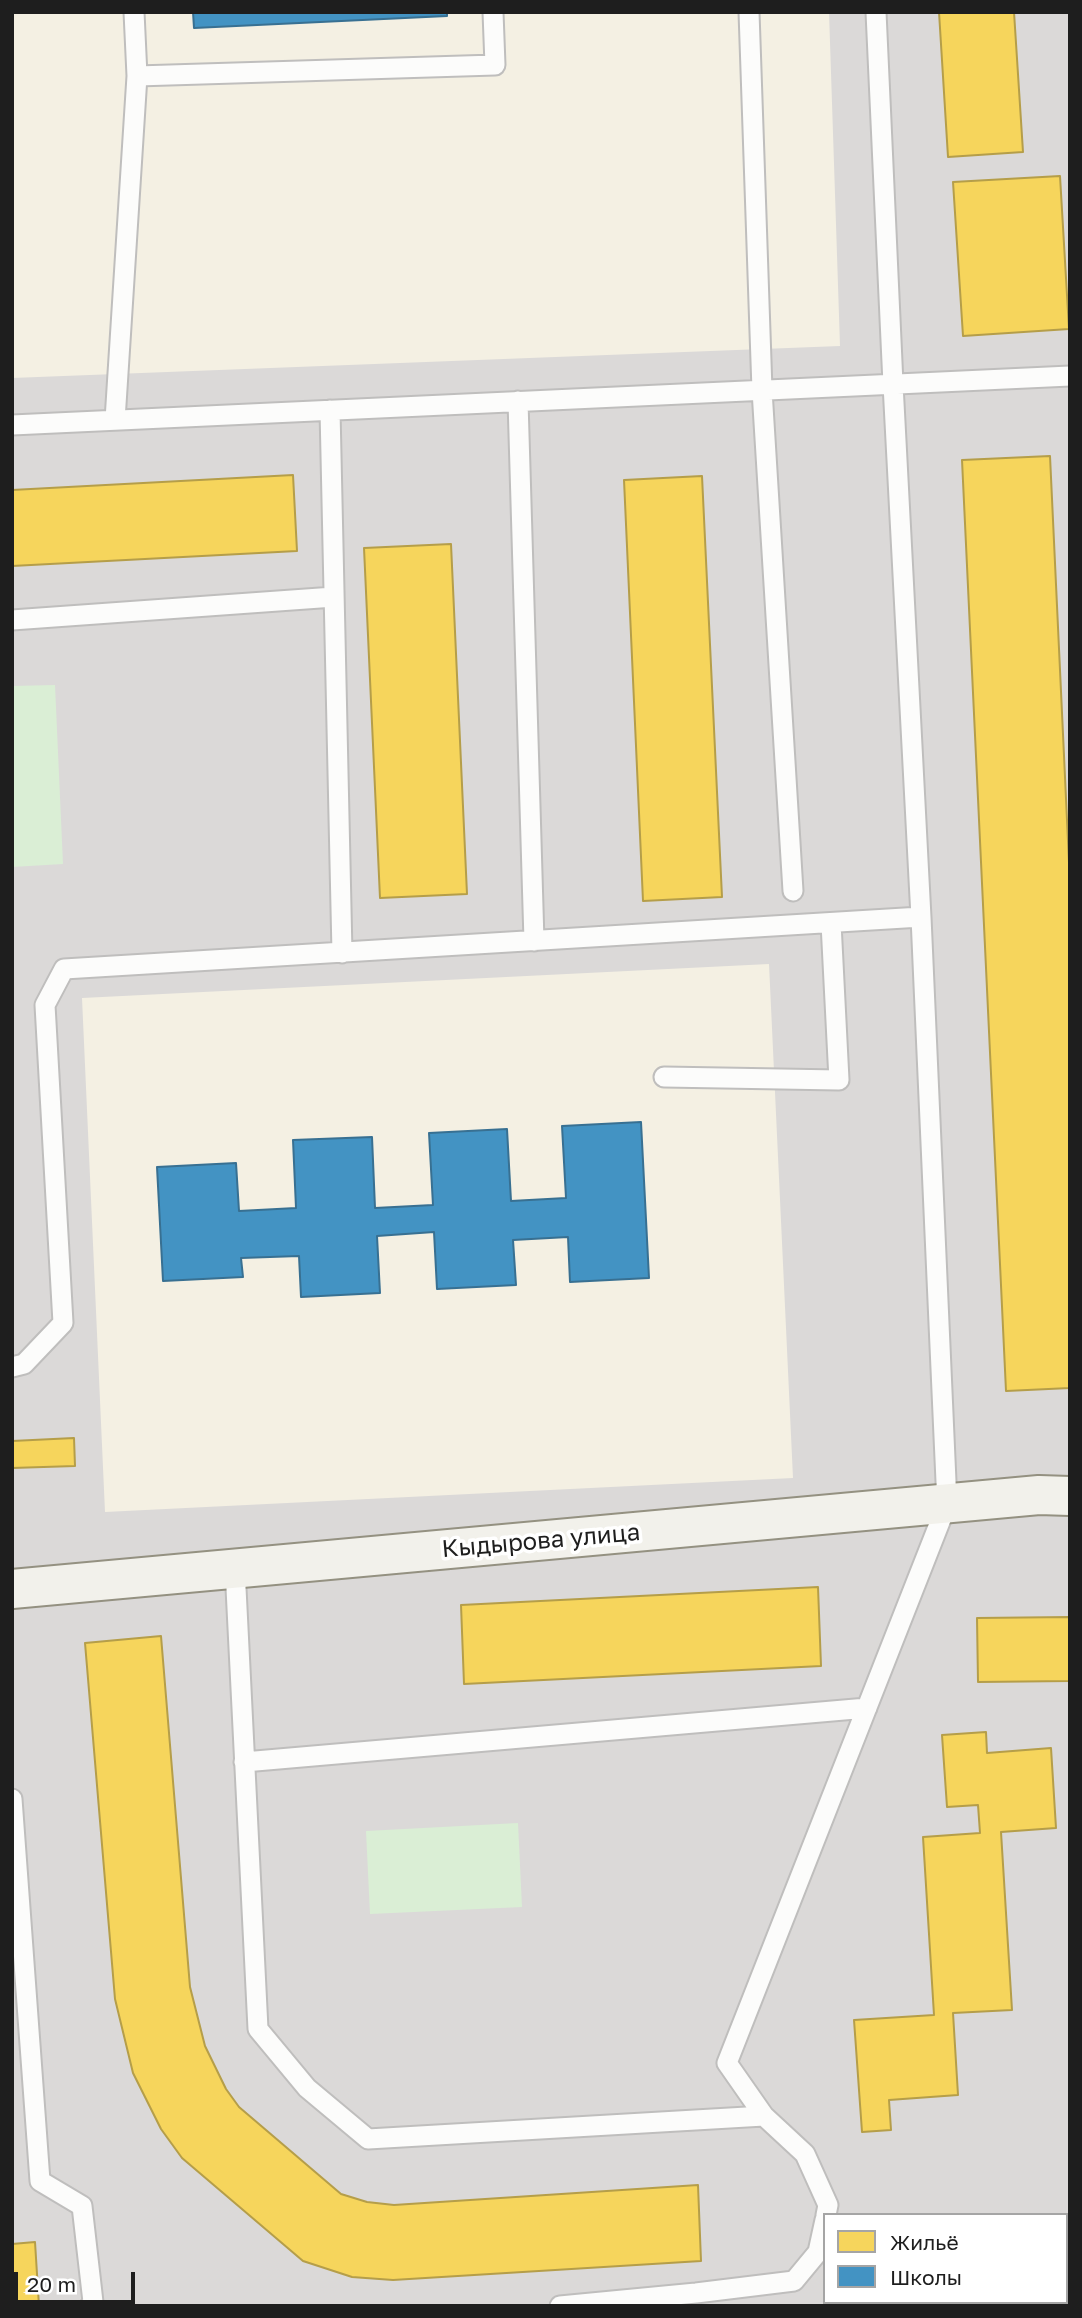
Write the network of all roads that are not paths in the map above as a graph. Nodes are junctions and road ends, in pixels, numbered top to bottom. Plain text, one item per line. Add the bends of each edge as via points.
1 (134, 12) edge
2 (493, 12) edge
3 (749, 12) edge
4 (876, 12) edge
5 (137, 76) junction
6 (1070, 376) edge
7 (893, 384) junction
8 (762, 390) junction
9 (518, 401) junction
10 (330, 410) junction
11 (115, 420) junction
12 (12, 425) edge
13 (334, 597) junction
14 (12, 620) edge
15 (793, 891) dead end
16 (921, 917) junction
17 (831, 923) junction
18 (534, 941) junction
19 (342, 953) junction
20 (664, 1077) dead end
21 (12, 1367) edge
22 (1070, 1496) edge
23 (947, 1504) junction
24 (235, 1568) junction
25 (12, 1589) edge
26 (867, 1708) junction
27 (244, 1762) junction
28 (12, 1799) edge
29 (764, 2116) junction
30 (826, 2213) edge
31 (823, 2229) edge
32 (90, 2306) edge
33 (560, 2306) edge

1 - 5 lane
2 - 5 lane via 495,65
3 - 8 lane
4 - 7 lane
5 - 11 lane
6 - 7 lane
7 - 8 lane
7 - 16 lane
8 - 9 lane
8 - 15 lane
9 - 10 lane
9 - 18 lane
10 - 11 lane
10 - 13 lane
11 - 12 lane
13 - 14 lane
13 - 19 lane
16 - 17 lane
16 - 23 lane
17 - 18 lane
17 - 20 lane via 839,1080
18 - 19 lane
19 - 21 lane via 64,969 45,1005 63,1323 24,1364
22 - 23 street, Кыдырова улица
23 - 24 street, Кыдырова улица
23 - 26 lane
24 - 25 street, Кыдырова улица
24 - 27 lane
26 - 27 lane
26 - 29 lane via 727,2063
27 - 29 lane via 258,2029 307,2088 368,2139
28 - 32 lane via 40,2181 82,2206
29 - 30 lane via 805,2154 828,2205
31 - 33 lane via 818,2252 794,2281

